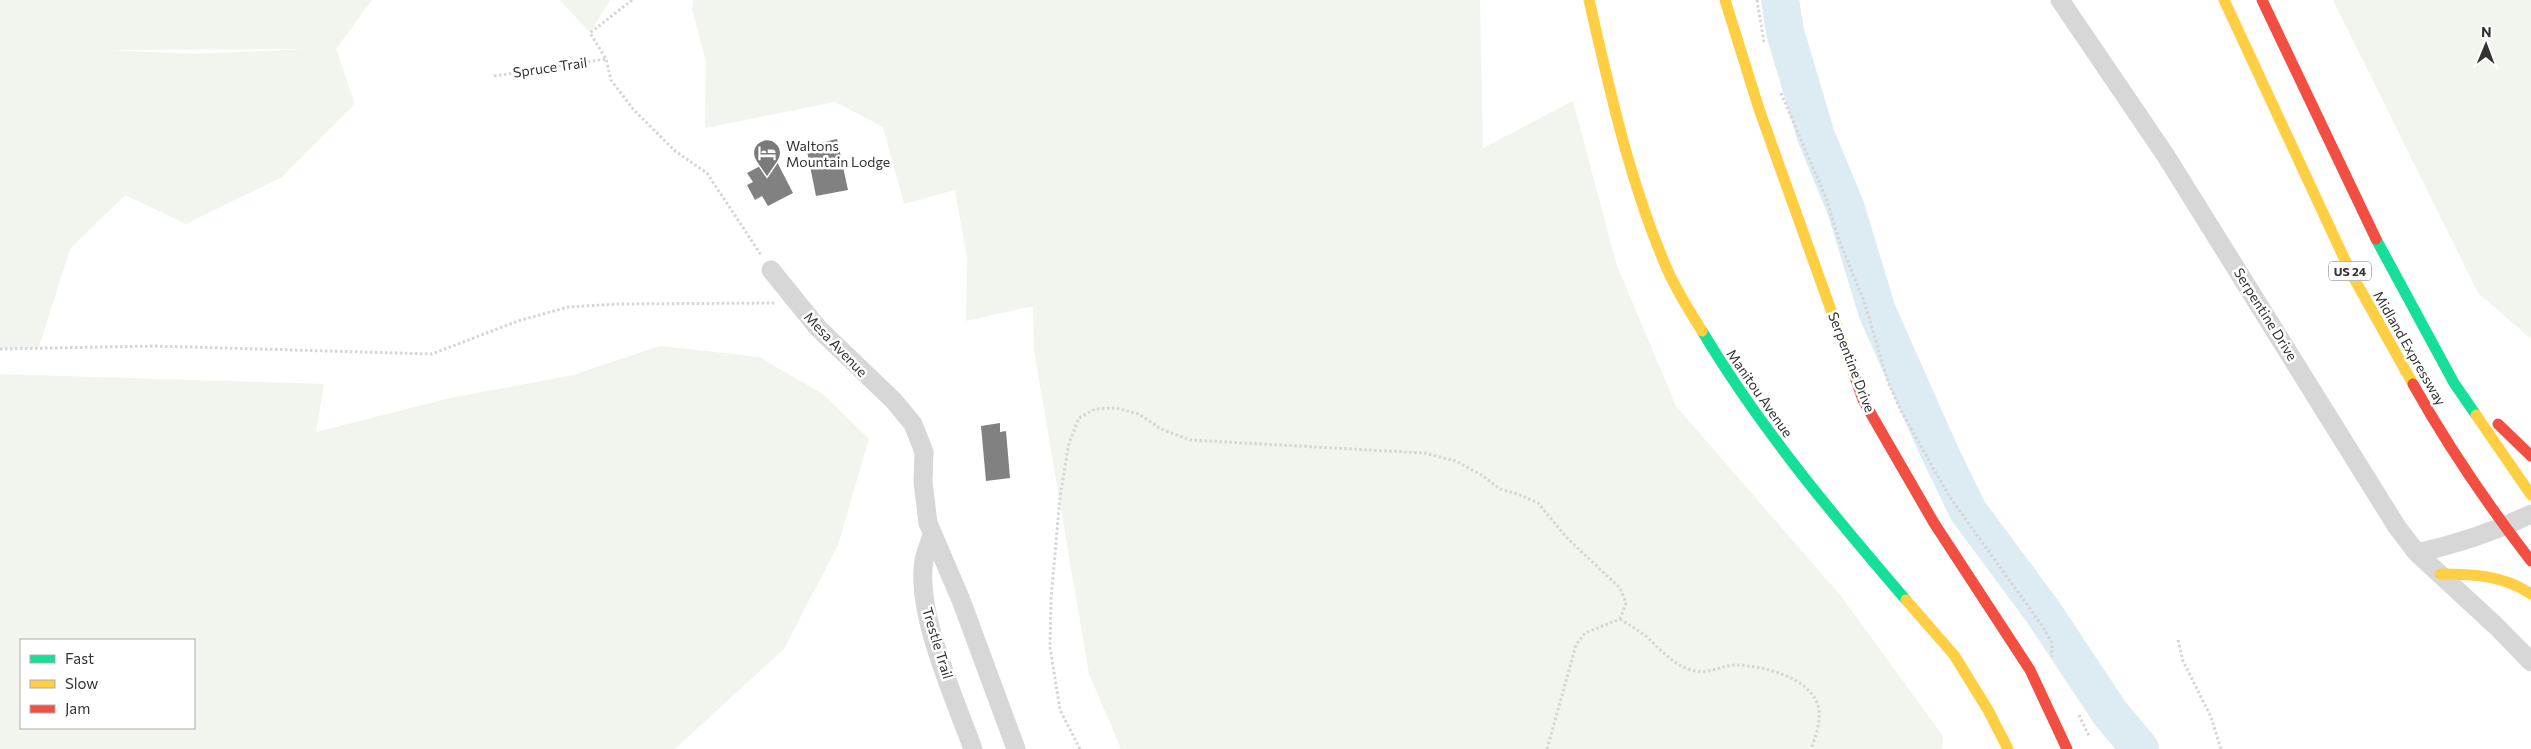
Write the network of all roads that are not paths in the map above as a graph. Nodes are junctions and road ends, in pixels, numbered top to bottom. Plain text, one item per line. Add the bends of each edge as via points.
1 (1589, 0) edge
2 (1725, 0) edge
3 (2060, 0) edge
4 (2224, 0) edge
5 (2262, 0) edge
6 (2386, 257) junction
7 (771, 270) road end
8 (2457, 363) dead end
9 (2490, 412) dead end
10 (2531, 456) edge
11 (2531, 495) edge
12 (2531, 514) edge
13 (2505, 527) junction
14 (932, 534) junction
15 (2417, 553) junction
16 (2531, 561) edge
17 (2440, 574) junction
18 (2531, 594) edge
19 (2531, 662) edge
20 (973, 749) edge
21 (1016, 749) edge
22 (2008, 749) edge
23 (2067, 749) edge

1 - 22 main road, Manitou Avenue via 1632,175 1662,258 1680,295 1724,368 1821,501 1954,655
2 - 23 main road, Serpentine Drive via 1759,109 1863,400 1934,523 2030,670
3 - 15 street, Serpentine Drive via 2166,156 2397,527
4 - 13 main road, Midland Expressway / US 24 via 2351,273 2426,408
5 - 6 main road, Midland Expressway / US 24
6 - 8 main road
6 - 11 main road, Midland Expressway / US 24 via 2454,383
7 - 14 street, Mesa Avenue via 818,328 914,424 924,452 923,482
9 - 10 main road via 2501,428
12 - 13 street
13 - 15 street via 2458,544
13 - 16 main road, Midland Expressway / US 24
14 - 20 street, Trestle Trail via 924,561 924,598 935,642
14 - 21 street, Mesa Avenue via 961,600
15 - 17 street, Serpentine Drive
17 - 18 main road via 2488,574 2517,584
17 - 19 street, Serpentine Drive

